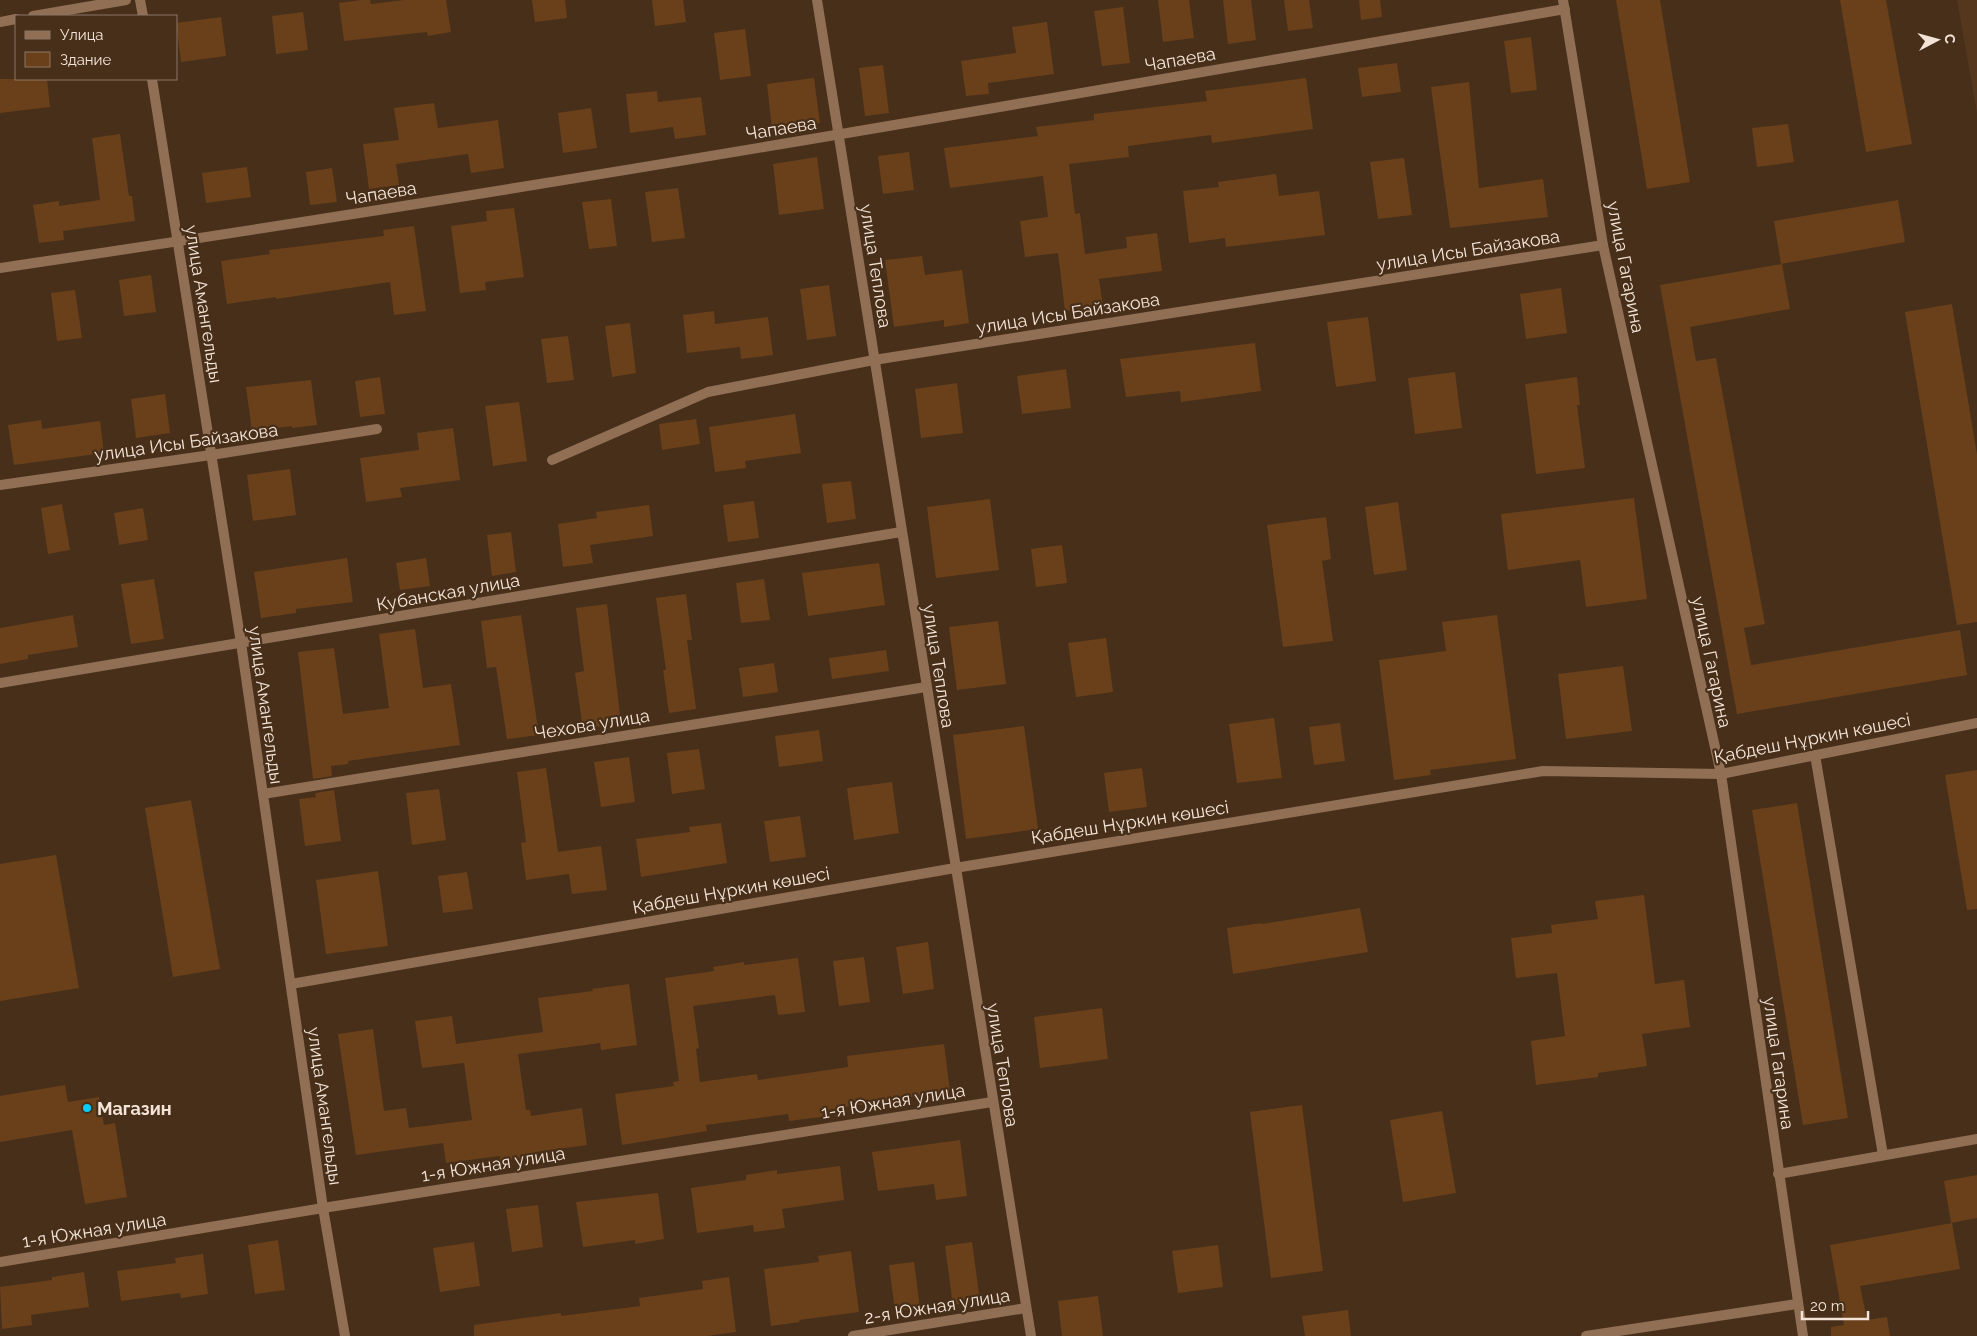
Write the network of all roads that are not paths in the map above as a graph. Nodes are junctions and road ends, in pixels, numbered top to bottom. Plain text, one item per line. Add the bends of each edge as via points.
1 (126, 0) edge
2 (140, 0) edge
3 (817, 0) edge
4 (1564, 4) edge
5 (39, 15) edge
6 (143, 15) edge
7 (15, 19) edge
8 (0, 22) edge
9 (152, 80) edge
10 (840, 135) junction
11 (178, 242) junction
12 (1604, 245) junction
13 (0, 268) edge
14 (874, 360) junction
15 (376, 429) dead end
16 (211, 455) junction
17 (552, 460) dead end
18 (0, 485) edge
19 (901, 532) junction
20 (241, 643) junction
21 (0, 683) edge
22 (926, 687) junction
23 (1977, 723) edge
24 (1815, 756) junction
25 (1721, 774) junction
26 (263, 794) junction
27 (955, 868) junction
28 (291, 984) junction
29 (992, 1102) junction
30 (1977, 1139) edge
31 (1883, 1155) junction
32 (1778, 1174) junction
33 (323, 1208) junction
34 (0, 1262) edge
35 (1797, 1304) junction
36 (1026, 1308) junction
37 (345, 1336) edge
38 (853, 1336) edge
39 (1031, 1336) edge
40 (1586, 1336) edge
41 (1803, 1336) edge

1 - 5 street
2 - 6 street
3 - 10 street, улица Теплова
4 - 10 street, Чапаева
4 - 12 street, улица Гагарина
7 - 8 street
9 - 11 street, улица Амангельды
10 - 11 street, Чапаева
10 - 14 street, улица Теплова
11 - 13 street, Чапаева
11 - 16 street, улица Амангельды
12 - 14 street, улица Исы Байзакова
12 - 25 street, улица Гагарина
14 - 17 street, улица Исы Байзакова via 708,392
14 - 19 street, улица Теплова
15 - 16 street, улица Исы Байзакова
16 - 18 street, улица Исы Байзакова
16 - 20 street, улица Амангельды
19 - 20 street, Кубанская улица
19 - 22 street, улица Теплова
20 - 21 street, Кубанская улица
20 - 26 street, улица Амангельды
22 - 26 street, Чехова улица
22 - 27 street, улица Теплова
23 - 24 street, Қабдеш Нұркин көшесі
24 - 25 street, Қабдеш Нұркин көшесі
24 - 31 street
25 - 27 street, Қабдеш Нұркин көшесі via 1543,771
25 - 32 street, улица Гагарина
26 - 28 street, улица Амангельды
27 - 28 street, Қабдеш Нұркин көшесі
27 - 29 street, улица Теплова
28 - 33 street, улица Амангельды
29 - 33 street, 1-я Южная улица
29 - 36 street, улица Теплова
30 - 31 street
31 - 32 street
32 - 35 street, улица Гагарина
33 - 34 street, 1-я Южная улица
33 - 37 street, улица Амангельды
35 - 40 street
35 - 41 street, улица Гагарина
36 - 38 street, 2-я Южная улица
36 - 39 street, улица Теплова

